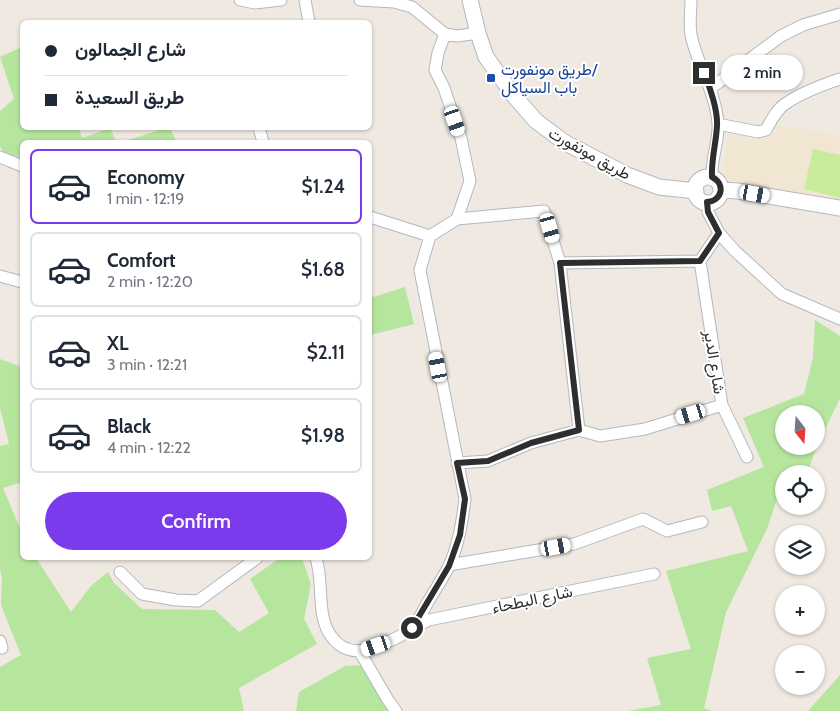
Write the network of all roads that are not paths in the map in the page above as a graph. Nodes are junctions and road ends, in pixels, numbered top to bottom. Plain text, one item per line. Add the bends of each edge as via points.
1 (240, 0) edge
2 (281, 0) edge
3 (304, 0) edge
4 (360, 0) edge
5 (470, 0) edge
6 (691, 0) edge
7 (840, 14) edge
8 (309, 20) edge
9 (478, 33) junction
10 (445, 34) junction
11 (840, 79) edge
12 (710, 88) junction
13 (718, 124) junction
14 (0, 157) edge
15 (20, 165) edge
16 (712, 177) junction
17 (721, 190) junction
18 (696, 191) junction
19 (707, 202) junction
20 (840, 208) edge
21 (372, 218) edge
22 (457, 219) junction
23 (719, 233) junction
24 (430, 236) junction
25 (700, 261) junction
26 (560, 263) junction
27 (0, 276) edge
28 (20, 281) edge
29 (840, 319) edge
30 (722, 405) junction
31 (579, 430) junction
32 (748, 457) dead end
33 (457, 463) junction
34 (702, 522) dead end
35 (254, 560) edge
36 (316, 560) edge
37 (449, 566) junction
38 (120, 572) dead end
39 (654, 574) dead end
40 (412, 628) junction
41 (360, 652) junction
42 (396, 711) edge

1 - 2 street via 255,3
3 - 8 street
4 - 10 street via 394,2 412,7
5 - 9 main road, طريق مونفورت
6 - 12 street via 691,34
7 - 12 street via 792,29
9 - 10 street
9 - 18 main road, طريق مونفورت via 486,57 515,97 551,133 627,175 660,187
10 - 22 street via 435,70 461,138 470,181
11 - 13 street via 784,104 766,130 758,132
12 - 13 street
13 - 16 street
14 - 15 street
16 - 17 main road via 719,182
16 - 18 main road via 700,180
17 - 19 main road via 715,200
17 - 20 main road
18 - 19 main road via 699,198
19 - 23 street via 708,212
21 - 24 street
22 - 24 street
22 - 26 street via 544,211
23 - 25 street
23 - 29 street via 782,294
24 - 33 street via 420,270
25 - 26 street
25 - 30 street, شارع الدير
26 - 31 street
27 - 28 street
30 - 31 street via 646,429 600,436
30 - 32 street, شارع الدير
31 - 33 street via 531,443 488,461
33 - 37 street via 465,499 460,535
34 - 37 street via 667,531 643,519 574,544
35 - 38 street via 198,601 142,594
36 - 41 street via 326,628 342,648
37 - 40 street
39 - 40 street, شارع البطحاء via 429,620
40 - 41 street, شارع البطحاء via 391,641
41 - 42 street

